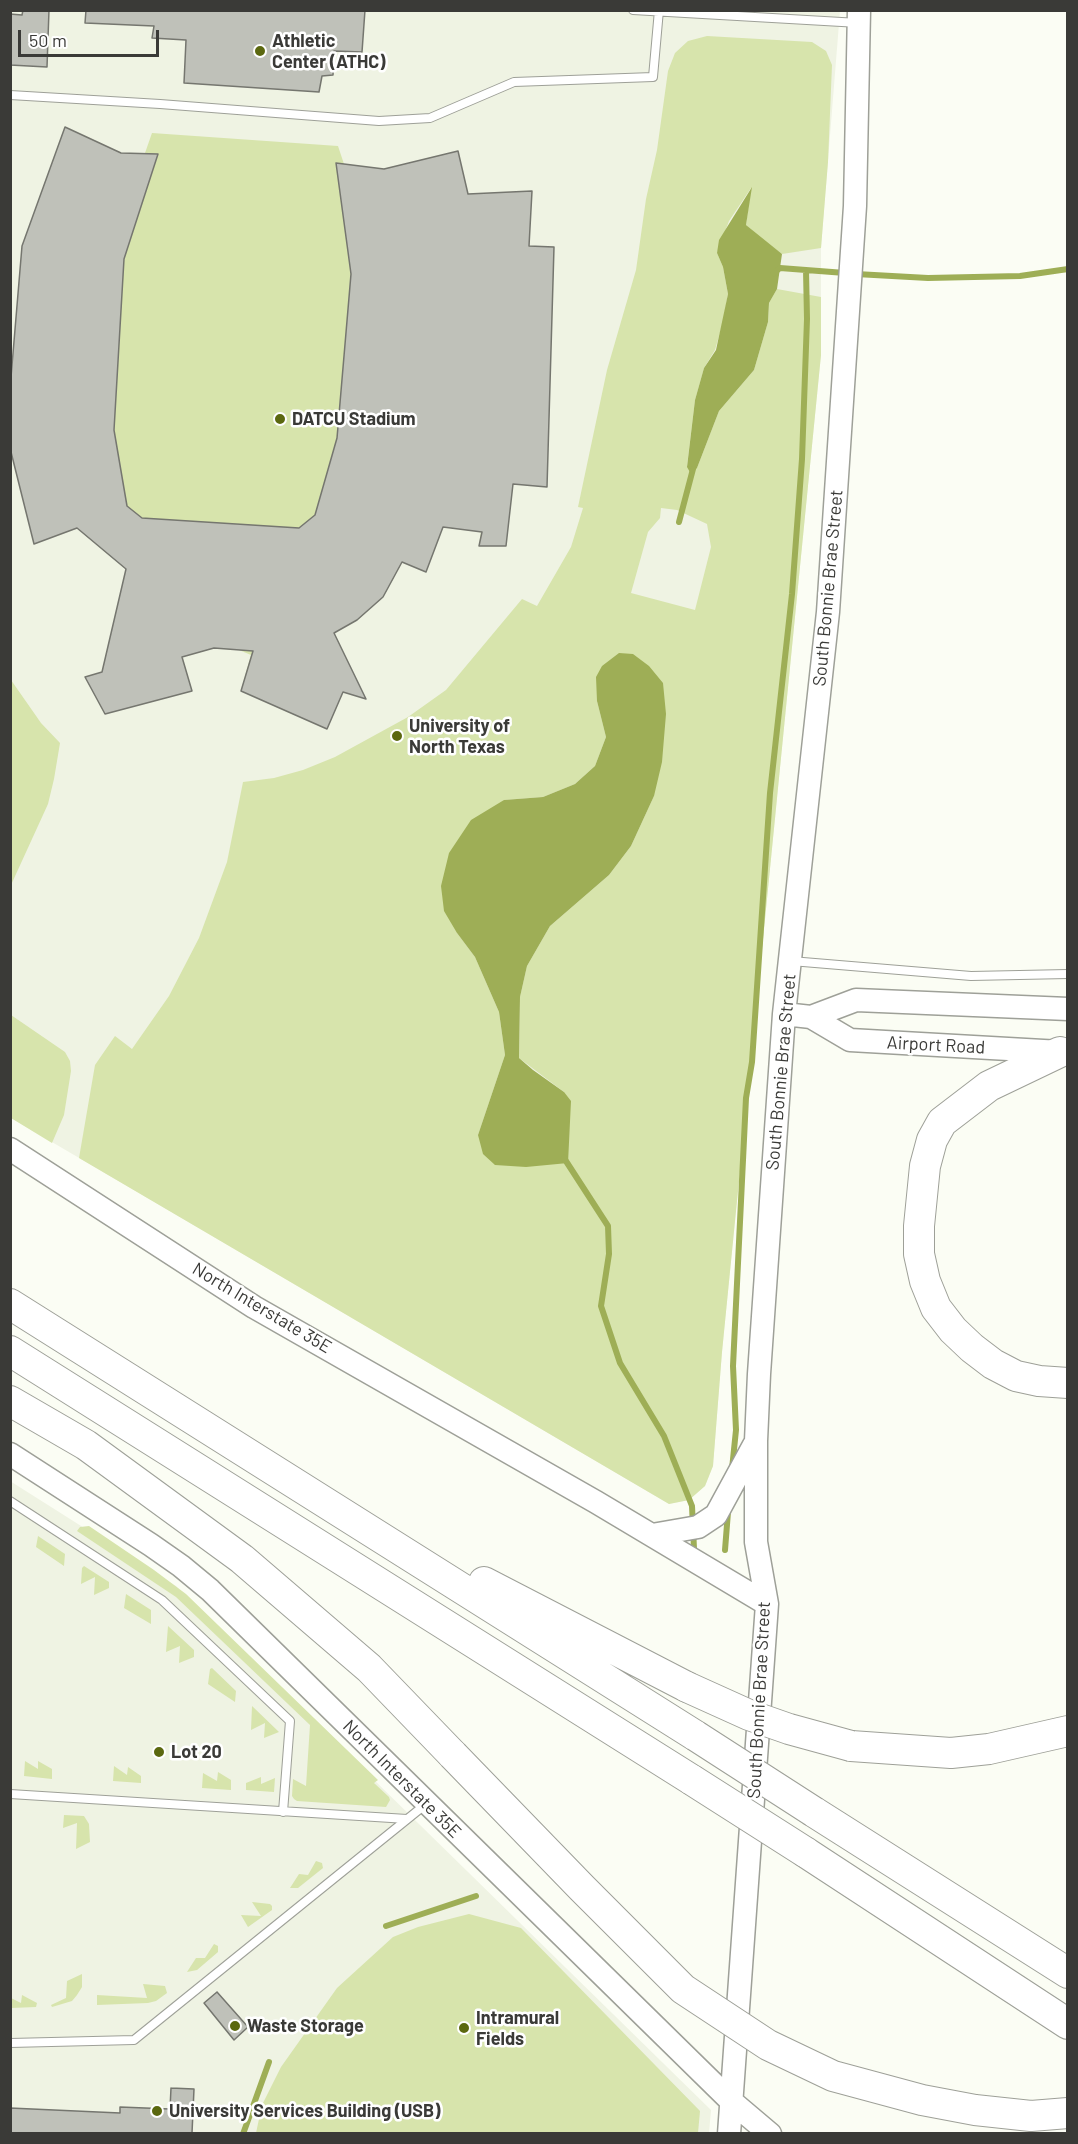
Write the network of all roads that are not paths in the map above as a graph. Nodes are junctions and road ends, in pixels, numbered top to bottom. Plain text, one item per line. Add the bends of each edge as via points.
1 (633, 10) edge
2 (659, 11) edge
3 (770, 15) edge
4 (859, 17) edge
5 (10, 95) edge
6 (790, 961) junction
7 (1068, 974) edge
8 (1068, 1009) edge
9 (784, 1014) junction
10 (811, 1017) junction
11 (1064, 1051) edge
12 (10, 1149) edge
13 (10, 1304) edge
14 (10, 1351) edge
15 (1068, 1383) edge
16 (10, 1401) edge
17 (756, 1441) junction
18 (242, 1450) junction
19 (10, 1454) edge
20 (218, 1483) junction
21 (10, 1501) edge
22 (275, 1528) dead end
23 (652, 1535) junction
24 (767, 1604) junction
25 (1068, 1731) edge
26 (10, 1794) edge
27 (426, 1804) junction
28 (283, 1812) junction
29 (407, 1820) junction
30 (1068, 1973) edge
31 (1068, 2024) edge
32 (10, 2043) edge
33 (731, 2101) junction
34 (1068, 2113) edge
35 (729, 2133) edge
36 (771, 2133) edge

1 - 2 lane
2 - 3 lane
2 - 5 lane via 653,77 514,82 430,118 379,121
3 - 4 lane
4 - 6 main road, South Bonnie Brae Street via 855,206 828,612
6 - 7 lane via 971,976
6 - 9 main road, South Bonnie Brae Street
8 - 10 main road, Airport Road via 856,1000
9 - 10 main road, Airport Road
9 - 17 main road, South Bonnie Brae Street
10 - 11 main road, Airport Road via 850,1040
11 - 15 highway via 989,1086 942,1122 925,1166 919,1254 936,1308 972,1348 1017,1376
12 - 23 main road, North Interstate 35E via 254,1307
13 - 18 highway
14 - 20 highway
16 - 34 highway, bridge via 86,1445 242,1559 369,1668 683,1989 768,2045 832,2076 975,2110 1031,2116
17 - 23 main road via 716,1515 698,1527
17 - 24 main road, South Bonnie Brae Street via 756,1542
18 - 25 highway, bridge via 687,1687 789,1729 851,1746 951,1754
18 - 30 highway, bridge
19 - 27 main road, North Interstate 35E via 151,1545 210,1590
20 - 22 highway
20 - 31 highway, bridge via 692,1780
21 - 28 lane via 162,1600 290,1721
23 - 24 main road, North Interstate 35E
24 - 33 main road, South Bonnie Brae Street
26 - 28 lane
27 - 29 lane
27 - 33 main road, North Interstate 35E
28 - 29 lane
29 - 32 lane via 134,2040
33 - 35 main road, South Bonnie Brae Street
33 - 36 main road, North Interstate 35E

